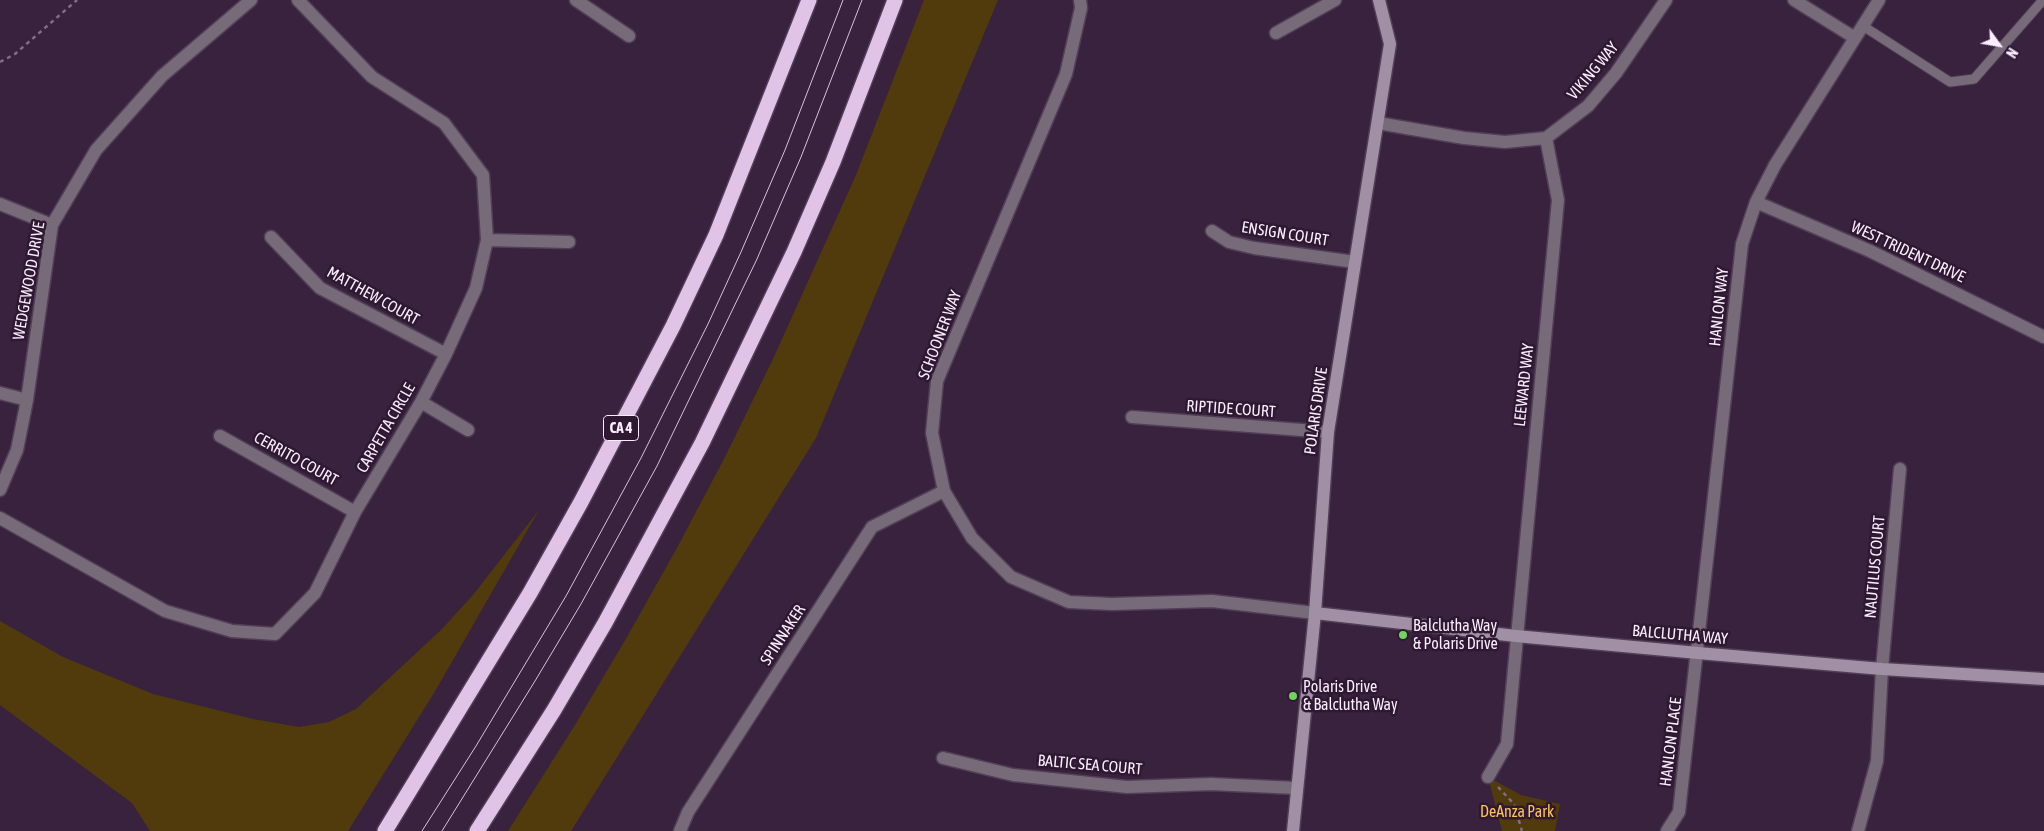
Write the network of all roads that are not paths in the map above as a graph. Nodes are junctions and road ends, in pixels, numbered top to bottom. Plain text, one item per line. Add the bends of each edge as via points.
1 (251, 0) edge
2 (298, 0) edge
3 (576, 0) edge
4 (809, 0) edge
5 (895, 0) edge
6 (1080, 0) edge
7 (1335, 0) edge
8 (1379, 0) edge
9 (1666, 0) edge
10 (1794, 0) edge
11 (1879, 0) edge
12 (2044, 0) edge
13 (1862, 26) junction
14 (1276, 33) dead end
15 (629, 36) dead end
16 (1855, 38) junction
17 (1378, 123) junction
18 (1546, 138) junction
19 (1756, 202) junction
20 (0, 204) edge
21 (52, 225) junction
22 (1212, 231) dead end
23 (271, 237) dead end
24 (487, 240) junction
25 (569, 242) dead end
26 (1355, 262) junction
27 (2044, 337) edge
28 (446, 354) junction
29 (0, 393) edge
30 (27, 400) junction
31 (421, 402) junction
32 (1132, 417) dead end
33 (468, 430) dead end
34 (1328, 432) junction
35 (220, 436) dead end
36 (1900, 469) dead end
37 (0, 490) edge
38 (944, 491) junction
39 (355, 512) junction
40 (0, 518) edge
41 (1315, 613) junction
42 (1516, 636) junction
43 (1698, 653) junction
44 (1882, 669) junction
45 (2044, 679) edge
46 (943, 758) dead end
47 (1488, 777) road end
48 (1296, 788) junction
49 (385, 831) edge
50 (477, 831) edge
51 (680, 831) edge
52 (1293, 831) edge
53 (1667, 831) edge
54 (1858, 831) edge

1 - 21 street, WEDGEWOOD DRIVE via 162,76 96,150
2 - 24 street, CARPETTA CIRCLE via 372,77 444,123 482,175
3 - 15 street
4 - 49 highway, CA 4 via 716,235 655,361 530,593
5 - 50 highway via 833,162 794,252 702,443 605,623
6 - 38 street, SCHOONER WAY via 1066,74 937,381 932,433
7 - 14 street
8 - 17 street, POLARIS DRIVE via 1390,44
9 - 18 street, VIKING WAY via 1616,73 1588,106
10 - 16 street
11 - 13 street, HANLON WAY
12 - 13 lane via 1974,79 1950,82
13 - 16 street, HANLON WAY
16 - 19 street, HANLON WAY via 1775,165
17 - 18 street via 1497,141
17 - 26 street, POLARIS DRIVE
18 - 42 street, LEEWARD WAY via 1558,200
19 - 27 street, WEST TRIDENT DRIVE via 1870,251
19 - 43 street, HANLON WAY via 1742,244
20 - 21 street
21 - 30 street, WEDGEWOOD DRIVE
22 - 26 street, ENSIGN COURT via 1229,242 1254,248
23 - 28 street, MATTHEW COURT via 320,288
24 - 25 street
24 - 28 street, CARPETTA CIRCLE via 476,288
26 - 34 street, POLARIS DRIVE
28 - 31 street, CARPETTA CIRCLE
29 - 30 street
30 - 37 street, WEDGEWOOD DRIVE via 17,450
31 - 33 street
31 - 39 street, CARPETTA CIRCLE
32 - 34 street, RIPTIDE COURT
34 - 41 street, POLARIS DRIVE
35 - 39 street, CERRITO COURT
36 - 44 street, NAUTILUS COURT
38 - 41 street, SCHOONER WAY via 972,538 1011,577 1069,602 1212,601
38 - 51 street, SPINNAKER via 872,527 688,812
39 - 40 street, CARPETTA CIRCLE via 315,593 275,634 232,631 165,611
41 - 42 street, BALCLUTHA WAY
41 - 48 street, POLARIS DRIVE
42 - 43 street, BALCLUTHA WAY
42 - 47 street, LEEWARD WAY via 1507,744
43 - 44 street, BALCLUTHA WAY
43 - 53 street, HANLON PLACE via 1679,812
44 - 45 street, BALCLUTHA WAY
44 - 54 street, NAUTILUS COURT via 1877,761
46 - 48 street, BALTIC SEA COURT via 1013,775 1128,787 1211,784
48 - 52 street, POLARIS DRIVE

